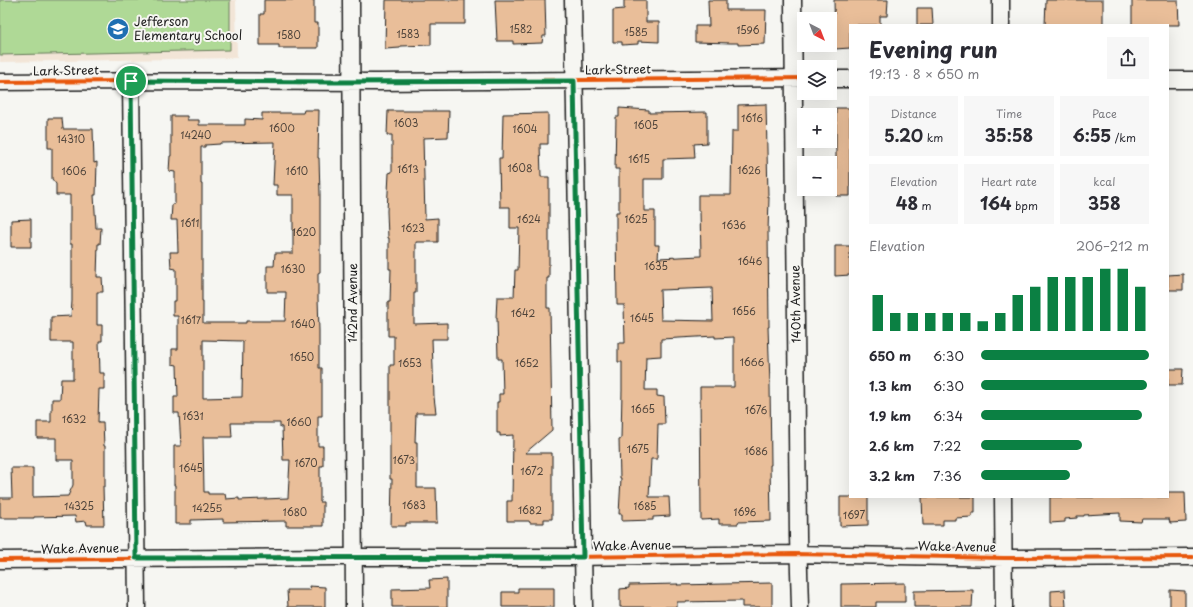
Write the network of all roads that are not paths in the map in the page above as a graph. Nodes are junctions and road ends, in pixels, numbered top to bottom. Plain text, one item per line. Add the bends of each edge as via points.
1 (351, 0) edge
2 (573, 0) edge
3 (793, 0) edge
4 (1001, 0) edge
5 (1001, 24) edge
6 (798, 60) edge
7 (797, 78) edge
8 (837, 79) edge
9 (849, 79) edge
10 (1169, 80) edge
11 (1193, 80) edge
12 (131, 81) junction
13 (574, 81) junction
14 (0, 82) edge
15 (352, 82) junction
16 (799, 100) edge
17 (1003, 498) edge
18 (799, 554) junction
19 (353, 557) junction
20 (583, 557) junction
21 (1193, 557) edge
22 (136, 558) junction
23 (1004, 558) junction
24 (0, 560) edge
25 (137, 607) edge
26 (354, 607) edge
27 (584, 607) edge
28 (800, 607) edge
29 (1004, 607) edge

1 - 15 street, 142nd Avenue
2 - 13 street
3 - 6 street, 140th Avenue
4 - 5 street
7 - 13 street, Lark Street
8 - 9 street
10 - 11 street
12 - 14 street, Lark Street
12 - 15 street, Lark Street
12 - 22 street
13 - 15 street, Lark Street
13 - 20 street
15 - 19 street, 142nd Avenue
16 - 18 street, 140th Avenue
17 - 23 street
18 - 20 street, Wake Avenue
18 - 23 street, Wake Avenue
18 - 28 street, 140th Avenue
19 - 20 street, Wake Avenue
19 - 22 street, Wake Avenue
19 - 26 street, 142nd Avenue
20 - 27 street
21 - 23 street, Wake Avenue
22 - 24 street, Wake Avenue
22 - 25 street
23 - 29 street

